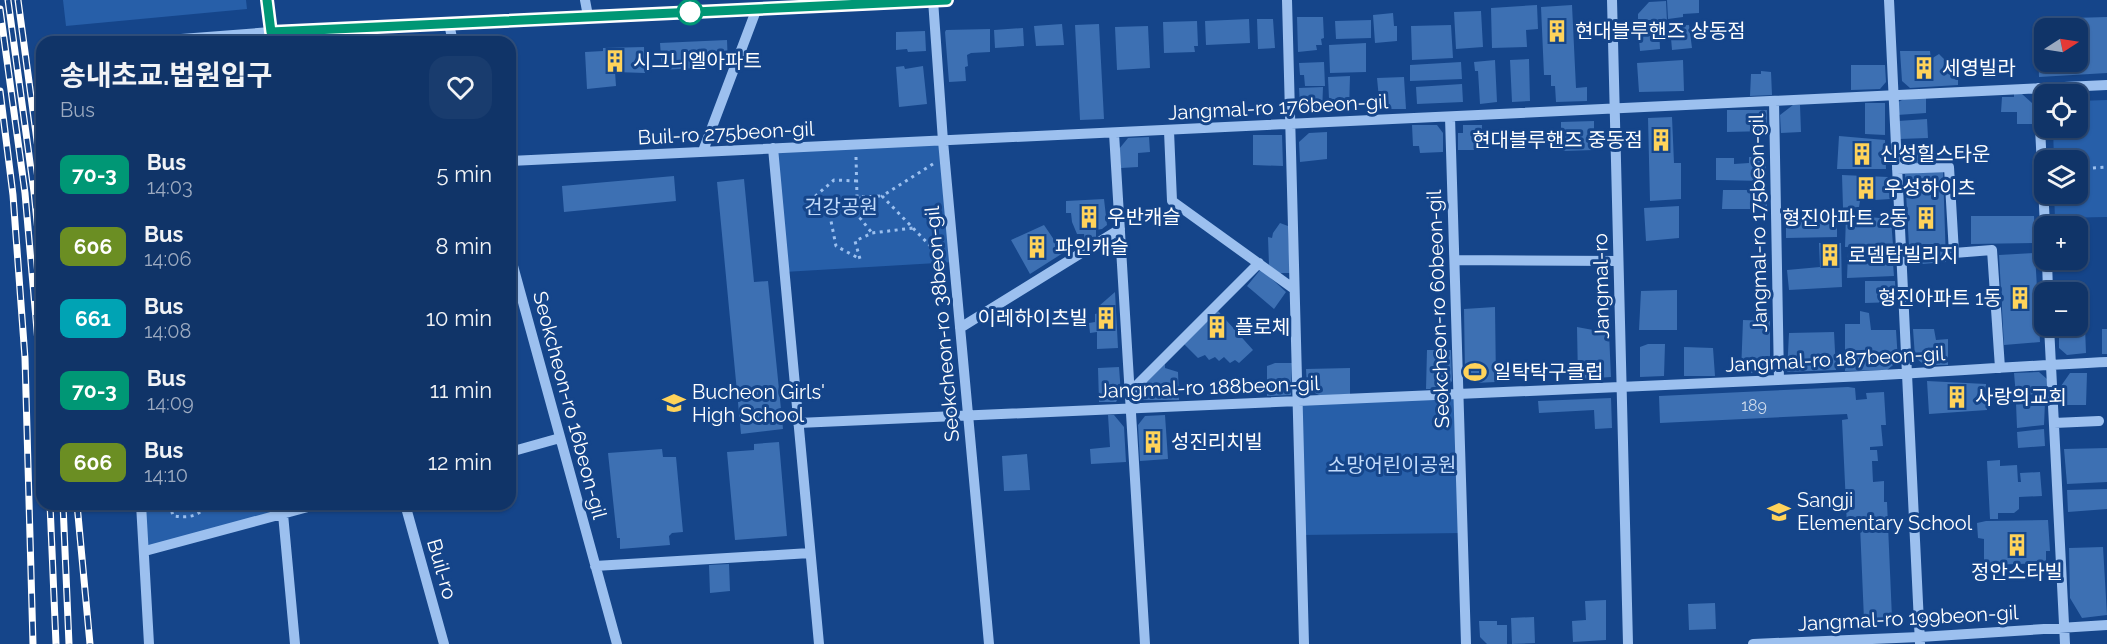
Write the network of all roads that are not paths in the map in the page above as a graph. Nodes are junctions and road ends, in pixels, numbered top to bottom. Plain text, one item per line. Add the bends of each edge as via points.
1 (267, 0) edge
2 (585, 0) edge
3 (682, 0) edge
4 (933, 0) edge
5 (948, 0) edge
6 (1287, 0) edge
7 (1612, 0) edge
8 (1889, 0) edge
9 (757, 8) junction
10 (684, 12) junction
11 (588, 16) junction
12 (449, 24) junction
13 (273, 36) edge
14 (287, 36) edge
15 (452, 36) edge
16 (2107, 85) edge
17 (2088, 86) edge
18 (2034, 88) edge
19 (1893, 94) junction
20 (1774, 101) junction
21 (1615, 110) junction
22 (1450, 117) junction
23 (1290, 125) junction
24 (1169, 130) junction
25 (1114, 133) junction
26 (2041, 138) edge
27 (943, 141) junction
28 (773, 148) junction
29 (703, 151) junction
30 (516, 161) edge
31 (1897, 170) junction
32 (2044, 216) edge
33 (1120, 229) junction
34 (1455, 260) junction
35 (1618, 261) junction
36 (1259, 263) junction
37 (516, 277) edge
38 (1294, 289) junction
39 (960, 328) junction
40 (2050, 336) edge
41 (2107, 362) edge
42 (2051, 364) junction
43 (2000, 368) junction
44 (1907, 374) junction
45 (1779, 380) junction
46 (1621, 386) junction
47 (1130, 392) junction
48 (1459, 392) junction
49 (1297, 402) junction
50 (1130, 408) junction
51 (968, 415) junction
52 (2099, 421) dead end
53 (798, 423) junction
54 (2054, 423) junction
55 (560, 438) junction
56 (516, 450) edge
57 (142, 510) edge
58 (297, 510) edge
59 (407, 510) edge
60 (283, 514) junction
61 (145, 551) junction
62 (810, 553) junction
63 (595, 566) junction
64 (2107, 625) edge
65 (2064, 627) junction
66 (1920, 641) edge
67 (1786, 643) edge
68 (149, 644) edge
69 (296, 644) edge
70 (444, 644) edge
71 (617, 644) edge
72 (819, 644) edge
73 (989, 644) edge
74 (1145, 644) edge
75 (1304, 644) edge
76 (1467, 644) edge
77 (1628, 644) edge
78 (1754, 644) edge
79 (2065, 644) edge

1 - 13 street
2 - 11 street
3 - 10 street
4 - 5 street
4 - 9 street
4 - 27 street, Seokcheon-ro 38beon-gil
6 - 23 street
7 - 21 street, Jangmal-ro
8 - 19 street
9 - 10 street
9 - 29 street
10 - 11 street
11 - 12 street
12 - 14 street
12 - 15 street
16 - 17 street, Jangmal-ro 175beon-gil
18 - 19 street, Jangmal-ro 175beon-gil
19 - 20 street, Jangmal-ro 175beon-gil
19 - 31 street
20 - 21 street, Jangmal-ro 175beon-gil
20 - 45 street, Jangmal-ro 175beon-gil
21 - 22 street, Jangmal-ro 176beon-gil
21 - 35 street, Jangmal-ro
22 - 23 street, Jangmal-ro 176beon-gil
22 - 34 street, Seokcheon-ro 60beon-gil
23 - 24 street, Jangmal-ro 176beon-gil
23 - 38 street
24 - 25 street, Jangmal-ro 176beon-gil
24 - 36 street via 1172,201
25 - 27 street, Jangmal-ro 176beon-gil
25 - 33 street
26 - 32 street
27 - 28 street, Buil-ro 275beon-gil
27 - 39 street, Seokcheon-ro 38beon-gil
28 - 29 street, Buil-ro 275beon-gil
28 - 53 street
29 - 30 street, Buil-ro 275beon-gil
31 - 43 street via 1949,167 1953,253 1992,250
31 - 44 street
33 - 39 street
33 - 47 street
34 - 35 street
34 - 48 street, Seokcheon-ro 60beon-gil
35 - 46 street, Jangmal-ro
36 - 38 street
36 - 47 street
37 - 55 street, Seokcheon-ro 16beon-gil
38 - 49 street
39 - 51 street, Seokcheon-ro 38beon-gil
40 - 42 street
41 - 42 street, Jangmal-ro 187beon-gil
42 - 43 street, Jangmal-ro 187beon-gil
42 - 54 street
43 - 44 street, Jangmal-ro 187beon-gil
44 - 45 street, Jangmal-ro 187beon-gil
44 - 66 street
45 - 46 street, Jangmal-ro 187beon-gil
46 - 48 street, Jangmal-ro 188beon-gil
46 - 77 street, Jangmal-ro
47 - 50 street
48 - 49 street, Jangmal-ro 188beon-gil
48 - 76 street, Seokcheon-ro 60beon-gil
49 - 50 street, Jangmal-ro 188beon-gil
49 - 75 street
50 - 51 street, Jangmal-ro 188beon-gil
50 - 74 street
51 - 53 street, Jangmal-ro 188beon-gil
51 - 73 street, Seokcheon-ro 38beon-gil
52 - 54 street
53 - 62 street
54 - 65 street
55 - 56 street
55 - 63 street, Seokcheon-ro 16beon-gil
57 - 61 street
58 - 60 street
59 - 70 street, Buil-ro
60 - 61 street
60 - 69 street
61 - 68 street
62 - 63 street
62 - 72 street
63 - 71 street, Seokcheon-ro 16beon-gil
64 - 65 street, Jangmal-ro 199beon-gil
65 - 66 street, Jangmal-ro 199beon-gil
65 - 79 street
66 - 67 street, Jangmal-ro 199beon-gil
67 - 78 street, Jangmal-ro 199beon-gil

